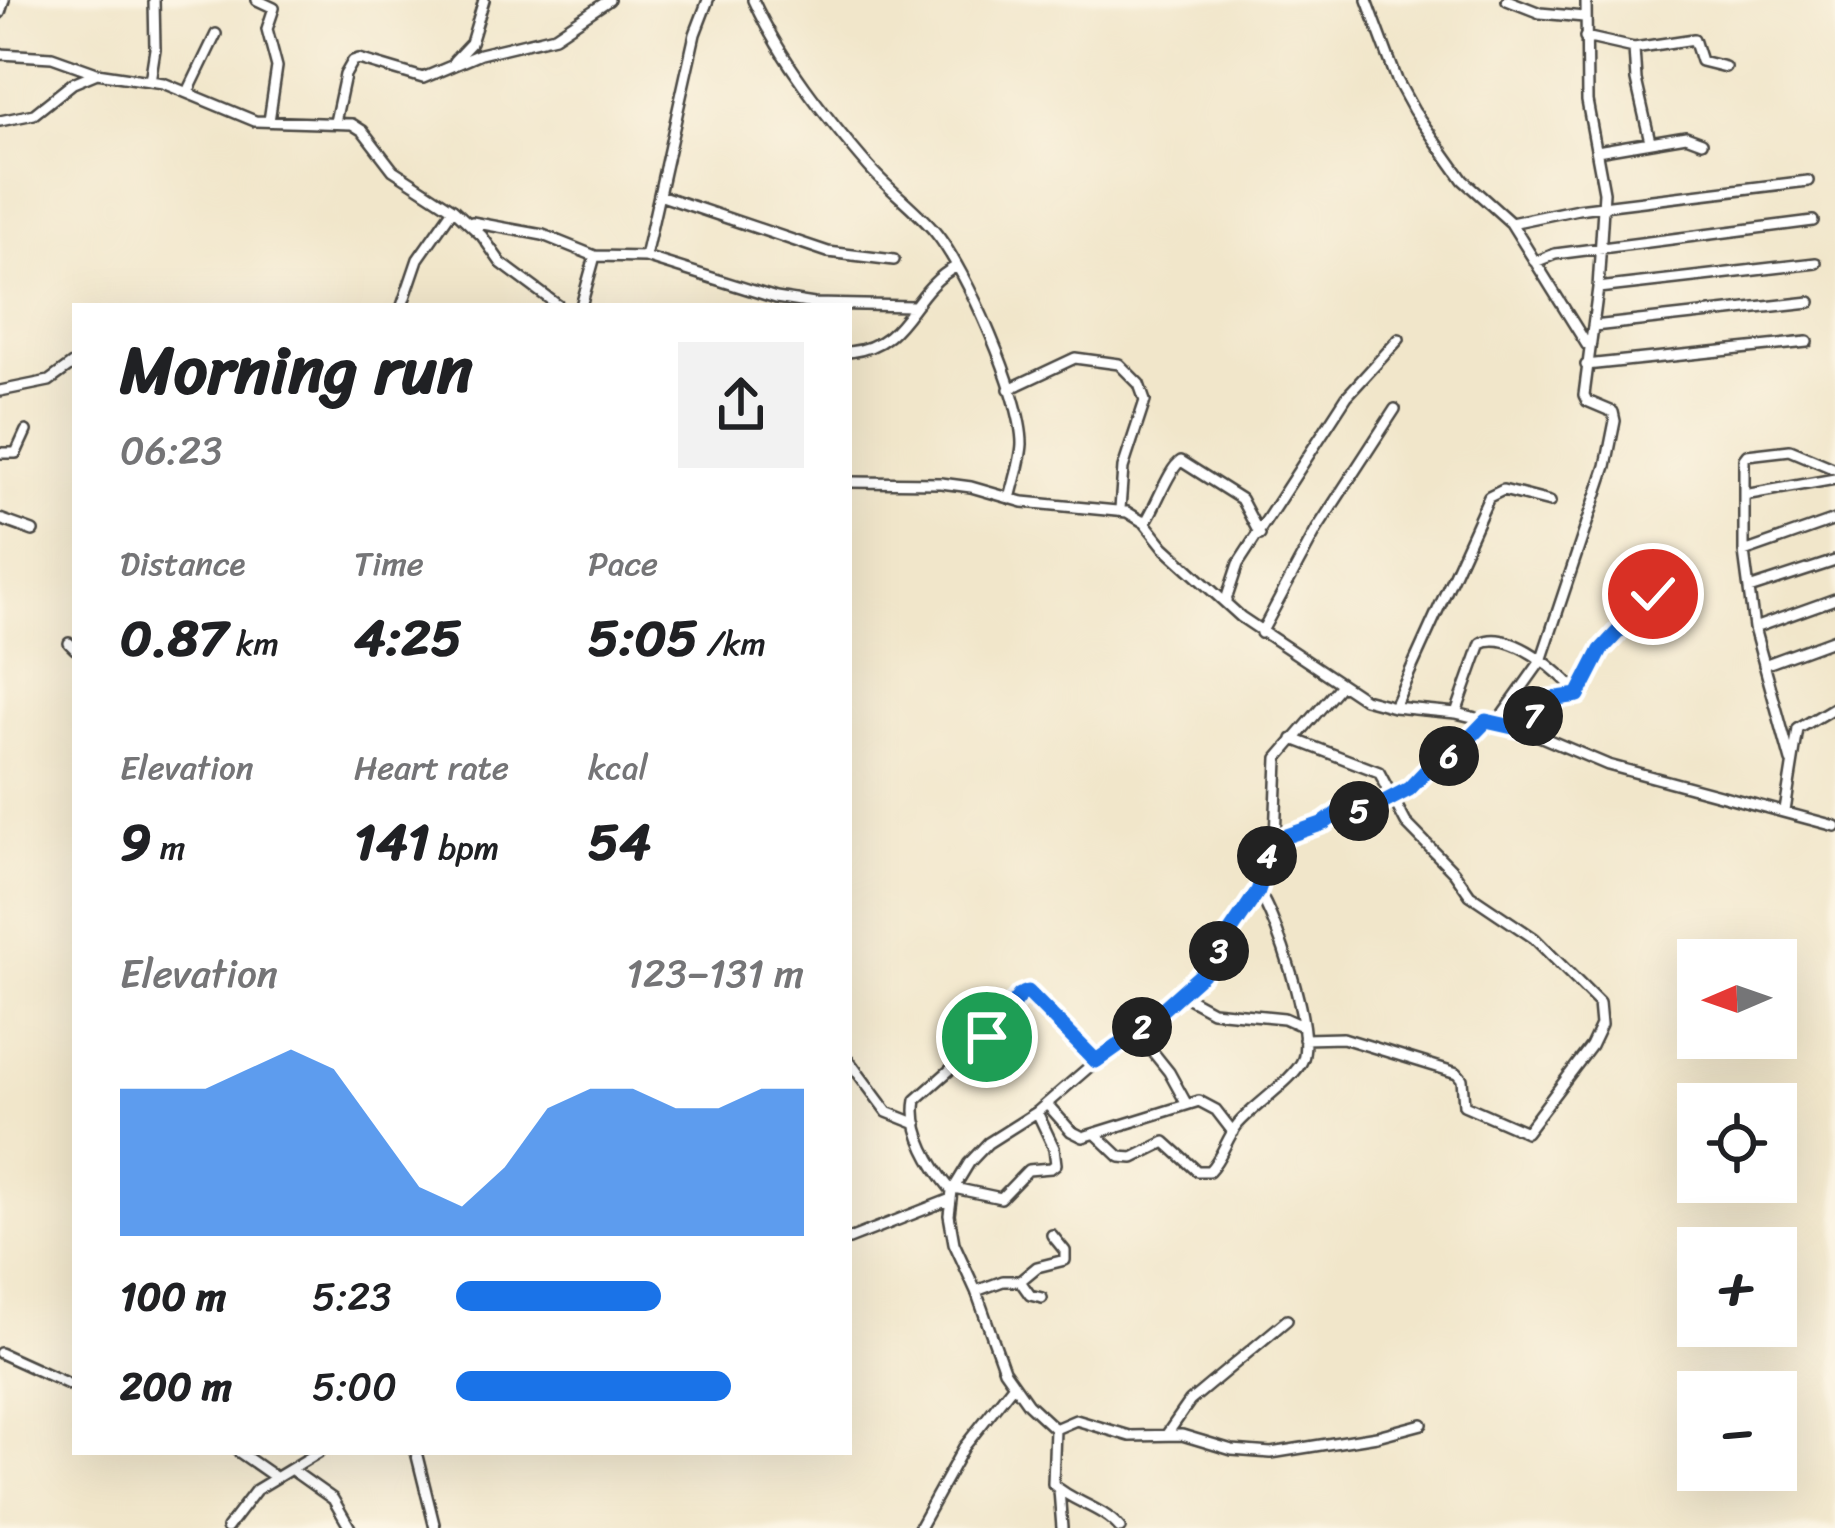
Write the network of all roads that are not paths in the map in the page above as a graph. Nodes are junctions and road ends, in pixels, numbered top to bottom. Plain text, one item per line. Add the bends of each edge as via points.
1 (4, 0) edge
2 (154, 0) edge
3 (257, 0) edge
4 (484, 0) edge
5 (609, 0) edge
6 (708, 0) edge
7 (753, 0) edge
8 (1366, 0) edge
9 (1507, 0) edge
10 (1586, 0) edge
11 (0, 13) edge
12 (1584, 17) junction
13 (216, 34) dead end
14 (1585, 37) junction
15 (1634, 48) junction
16 (0, 54) edge
17 (450, 65) junction
18 (1725, 67) dead end
19 (97, 74) junction
20 (149, 81) junction
21 (188, 92) junction
22 (0, 122) edge
23 (269, 122) junction
24 (335, 122) junction
25 (1650, 141) junction
26 (1702, 142) dead end
27 (1597, 151) junction
28 (1808, 181) dead end
29 (659, 195) junction
30 (1603, 206) junction
31 (453, 209) junction
32 (467, 221) junction
33 (1813, 221) dead end
34 (1511, 224) junction
35 (1600, 248) junction
36 (595, 256) junction
37 (645, 257) junction
38 (894, 260) dead end
39 (1535, 262) junction
40 (1816, 262) dead end
41 (957, 266) junction
42 (1598, 288) junction
43 (758, 293) junction
44 (1810, 302) dead end
45 (403, 303) edge
46 (555, 303) edge
47 (582, 303) edge
48 (752, 303) edge
49 (809, 303) edge
50 (852, 305) edge
51 (913, 306) junction
52 (1594, 326) junction
53 (1399, 339) dead end
54 (1807, 342) dead end
55 (852, 351) edge
56 (1589, 351) junction
57 (72, 364) edge
58 (1586, 365) junction
59 (1009, 388) junction
60 (0, 391) edge
61 (1395, 410) dead end
62 (26, 431) dead end
63 (0, 453) edge
64 (1835, 469) edge
65 (1835, 479) edge
66 (852, 482) edge
67 (1744, 496) junction
68 (1010, 499) junction
69 (1550, 502) dead end
70 (1120, 509) junction
71 (0, 519) edge
72 (1835, 520) edge
73 (1145, 523) junction
74 (33, 531) dead end
75 (1260, 536) junction
76 (1744, 552) junction
77 (1835, 561) edge
78 (1677, 577) dead end
79 (1748, 589) junction
80 (1835, 599) edge
81 (1226, 600) junction
82 (1754, 628) junction
83 (1261, 633) junction
84 (1835, 639) edge
85 (1541, 661) junction
86 (1764, 664) junction
87 (1340, 686) junction
88 (1578, 695) junction
89 (1394, 707) junction
90 (1835, 707) edge
91 (1456, 713) junction
92 (1491, 722) junction
93 (1526, 730) junction
94 (1293, 739) junction
95 (1791, 761) junction
96 (1391, 797) junction
97 (1785, 811) junction
98 (1835, 826) edge
99 (1275, 840) junction
100 (1258, 891) junction
101 (1180, 993) junction
102 (1302, 1026) junction
103 (1137, 1032) junction
104 (1304, 1039) junction
105 (1096, 1061) junction
106 (854, 1076) edge
107 (1186, 1103) junction
108 (1042, 1108) junction
109 (917, 1124) junction
110 (1233, 1132) junction
111 (1097, 1135) junction
112 (953, 1193) junction
113 (1052, 1235) dead end
114 (852, 1239) edge
115 (1020, 1281) junction
116 (976, 1291) junction
117 (1042, 1298) dead end
118 (1287, 1320) dead end
119 (0, 1353) edge
120 (1013, 1385) junction
121 (72, 1386) edge
122 (1422, 1424) dead end
123 (1054, 1429) junction
124 (1167, 1434) junction
125 (242, 1455) edge
126 (314, 1455) edge
127 (417, 1455) edge
128 (292, 1470) junction
129 (275, 1477) junction
130 (1059, 1490) junction
131 (227, 1528) edge
132 (350, 1528) edge
133 (435, 1528) edge
134 (920, 1528) edge
135 (1062, 1528) edge
136 (1120, 1528) edge

1 - 11 street
2 - 20 street
3 - 23 street via 274,8 267,29 277,67
4 - 17 street via 471,43
5 - 17 street via 554,36
6 - 29 street
7 - 41 street via 801,81
8 - 34 street via 1414,111 1462,180
9 - 12 street
10 - 12 street
12 - 14 street
13 - 21 street
14 - 15 street
14 - 27 street
15 - 18 street via 1694,39 1701,61
15 - 25 street
16 - 19 street via 52,57
17 - 24 street via 416,79 353,61
19 - 20 street
19 - 22 street via 34,114
20 - 21 street
21 - 23 street
23 - 24 street
24 - 31 street via 363,131 393,170
25 - 26 street
25 - 27 street
27 - 30 street
28 - 30 street
29 - 37 street
29 - 38 street via 828,252
30 - 34 street
30 - 35 street
31 - 32 street
31 - 45 street via 418,259
32 - 36 street via 543,235
32 - 46 street via 501,263
33 - 35 street
34 - 39 street
35 - 39 street
35 - 42 street
36 - 37 street
36 - 47 street
37 - 43 street
39 - 56 street
40 - 42 street
41 - 51 street
41 - 59 street
42 - 52 street
43 - 48 street
43 - 49 street
44 - 52 street
50 - 51 street
51 - 55 street via 898,332
52 - 56 street
53 - 75 street via 1347,396
54 - 58 street
56 - 58 street
57 - 60 street via 49,380
58 - 85 street via 1587,401 1613,412 1616,422
59 - 68 street via 1022,440
59 - 70 street via 1075,358 1119,364 1131,375 1145,401 1123,468
61 - 83 street
62 - 63 street via 16,454
64 - 67 street via 1790,450 1747,455
65 - 67 street
66 - 68 street via 956,485
67 - 76 street
68 - 70 street
69 - 89 street via 1503,490 1489,497
70 - 73 street
71 - 74 street
72 - 76 street
73 - 75 street via 1181,461 1241,499
73 - 81 street
75 - 81 street
76 - 79 street
77 - 79 street
78 - 88 street via 1601,650
79 - 82 street
80 - 82 street
81 - 83 street
82 - 86 street
83 - 87 street
84 - 86 street
85 - 88 street via 1560,670
85 - 91 street via 1485,639
85 - 92 street
86 - 95 street
87 - 89 street
87 - 94 street
88 - 93 street via 1544,700
89 - 91 street
90 - 95 street via 1798,729
91 - 92 street
92 - 93 street
92 - 96 street
93 - 97 street via 1594,761
94 - 96 street via 1374,768
94 - 99 street via 1276,765
95 - 97 street
96 - 99 street
96 - 104 street via 1470,895 1523,929 1595,997 1601,1025 1526,1132 1464,1105 1456,1073 1343,1038
97 - 98 street
99 - 100 street
100 - 101 street via 1216,956
100 - 102 street via 1276,924
101 - 102 street via 1212,1011
101 - 103 street
102 - 104 street
103 - 105 street
103 - 107 street
104 - 110 street via 1297,1068
105 - 108 street
105 - 109 street via 1025,992 916,1100
106 - 109 street via 887,1112
107 - 110 street via 1208,1103
107 - 111 street
108 - 111 street via 1077,1136
108 - 112 street via 988,1143
108 - 112 street via 1056,1164 1028,1170 1001,1198
109 - 112 street
110 - 111 street via 1214,1167 1202,1172 1165,1142 1120,1157
112 - 114 street
112 - 116 street via 951,1235
113 - 115 street via 1065,1260
115 - 116 street
115 - 117 street
116 - 120 street
118 - 124 street via 1190,1401
119 - 121 street
120 - 123 street
120 - 134 street via 964,1447
122 - 124 street via 1288,1453
123 - 124 street via 1070,1420 1130,1436
123 - 130 street via 1051,1472
125 - 129 street
126 - 128 street
127 - 133 street
128 - 129 street
128 - 132 street via 333,1499
129 - 131 street
130 - 135 street
130 - 136 street

